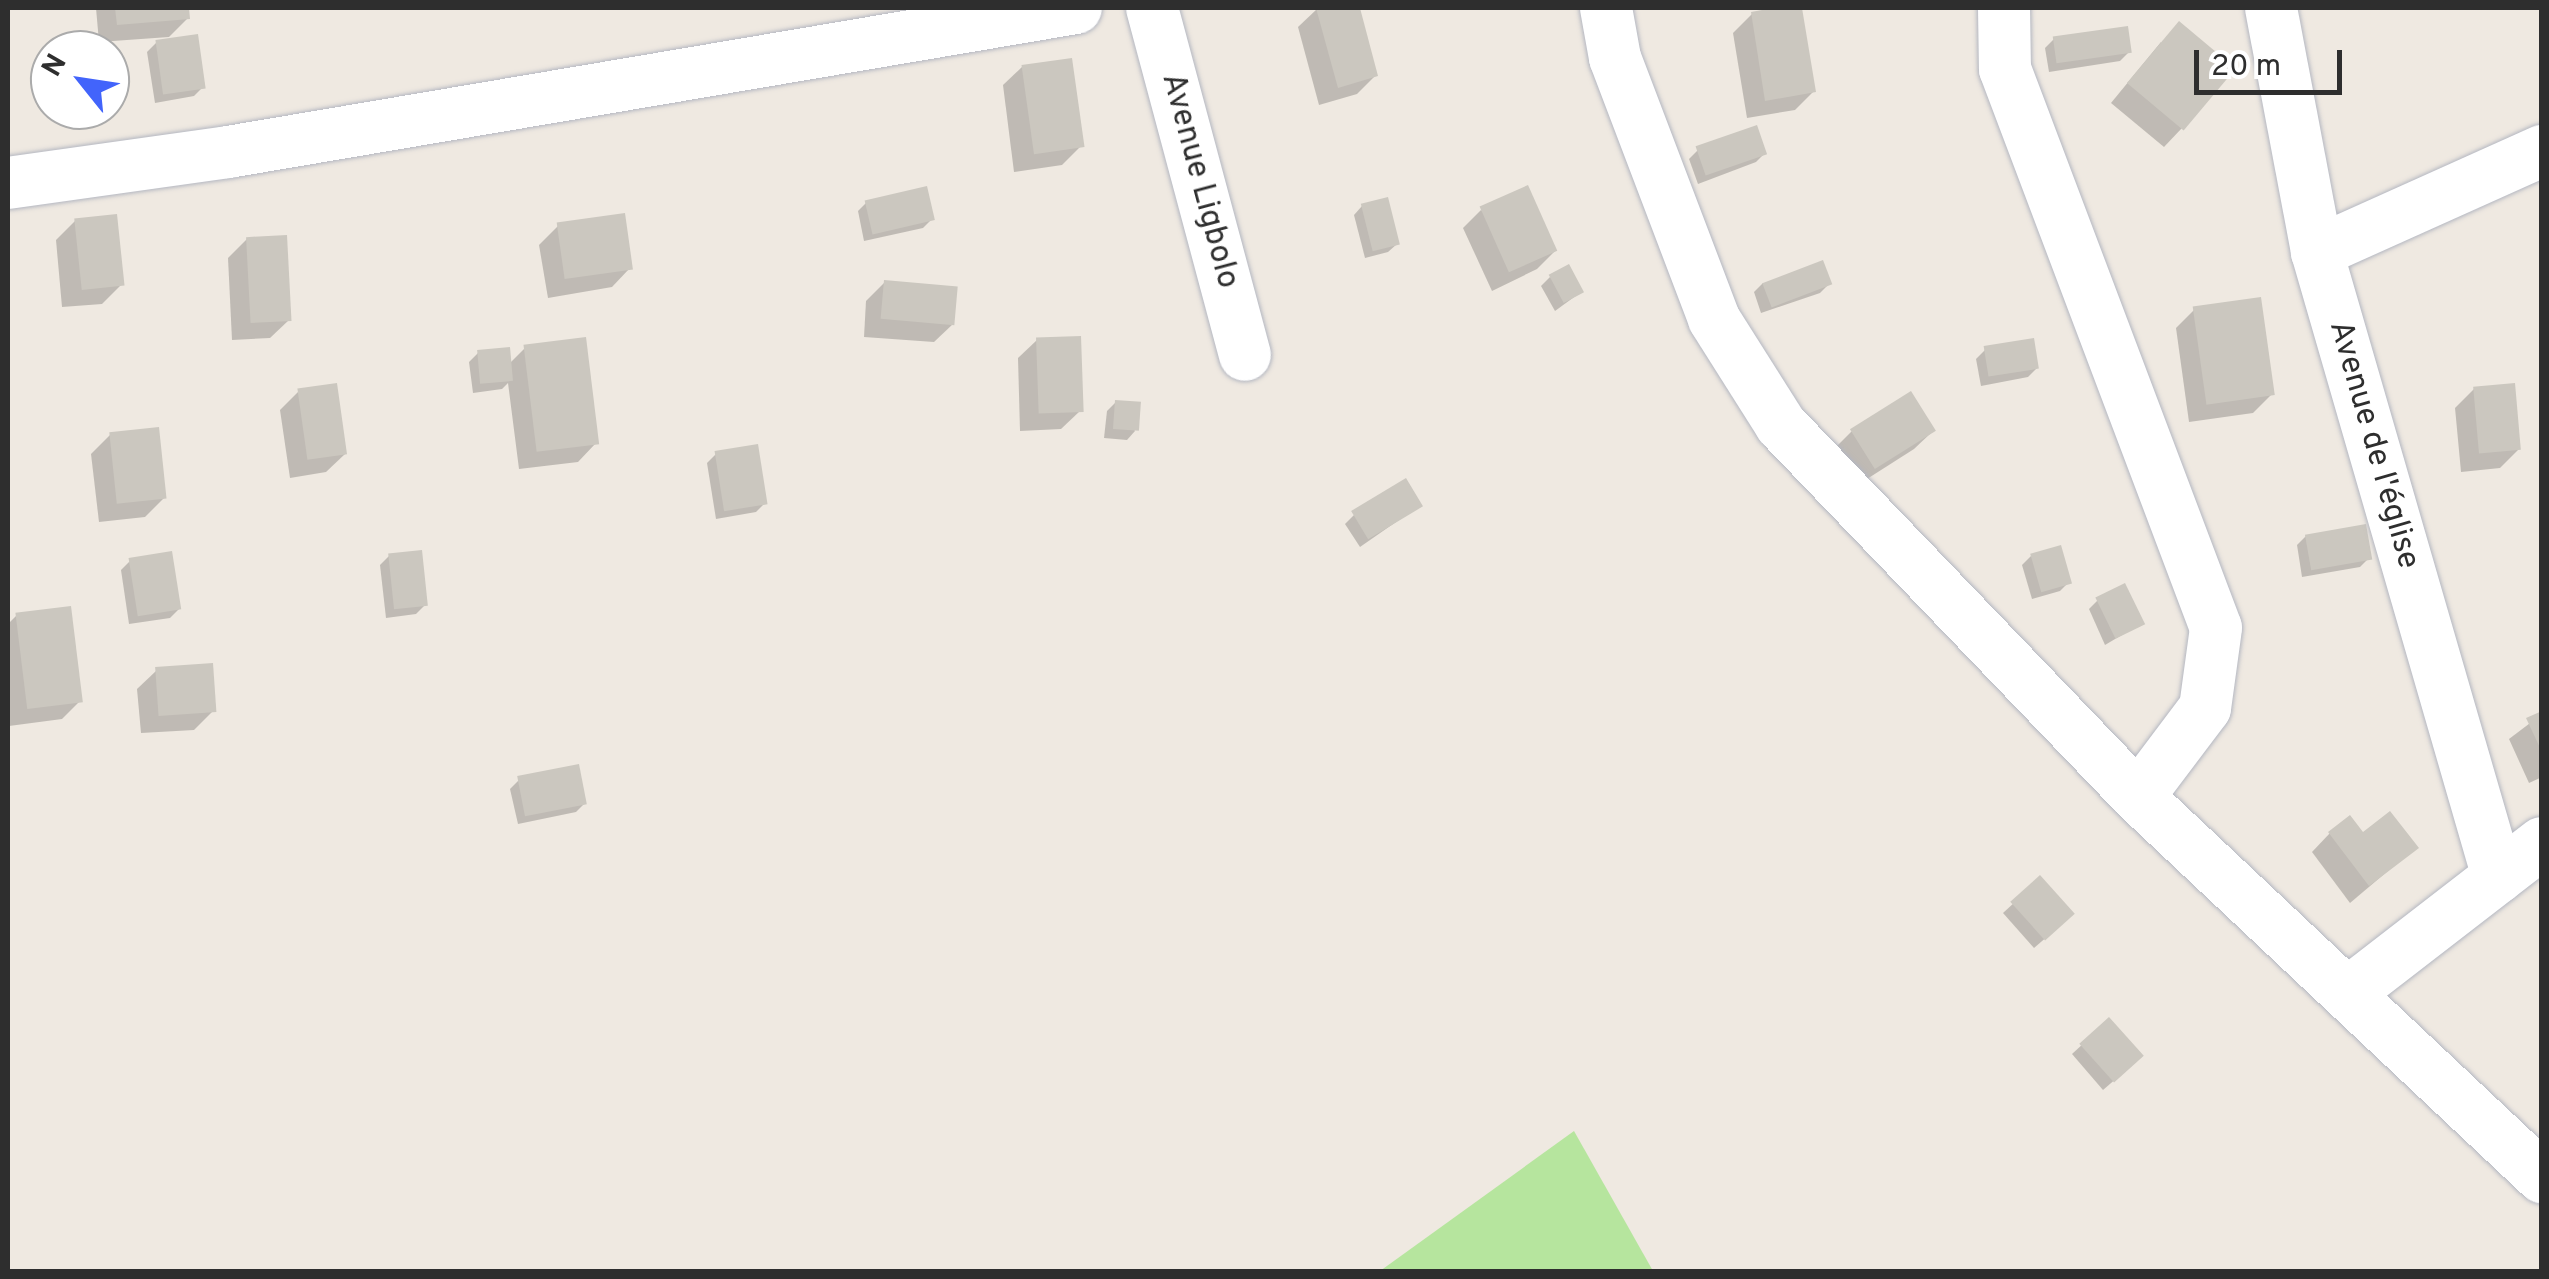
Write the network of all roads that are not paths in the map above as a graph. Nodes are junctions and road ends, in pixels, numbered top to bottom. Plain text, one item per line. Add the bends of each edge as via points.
1 (1076, 8) edge
2 (1152, 8) edge
3 (1606, 8) edge
4 (2004, 8) edge
5 (2271, 8) edge
6 (2542, 151) edge
7 (8, 183) edge
8 (2318, 252) junction
9 (1246, 356) dead end
10 (2138, 797) junction
11 (2542, 843) edge
12 (2498, 877) junction
13 (2348, 993) junction
14 (2542, 1176) edge

1 - 7 street
2 - 9 street, Avenue Ligbolo
3 - 10 street via 1615,58 1714,319 1782,426
4 - 10 street via 2005,69 2216,628 2204,708
5 - 8 street, Avenue de l'église
6 - 8 street
8 - 12 street, Avenue de l'église
10 - 13 street
11 - 12 street
12 - 13 street
13 - 14 street

